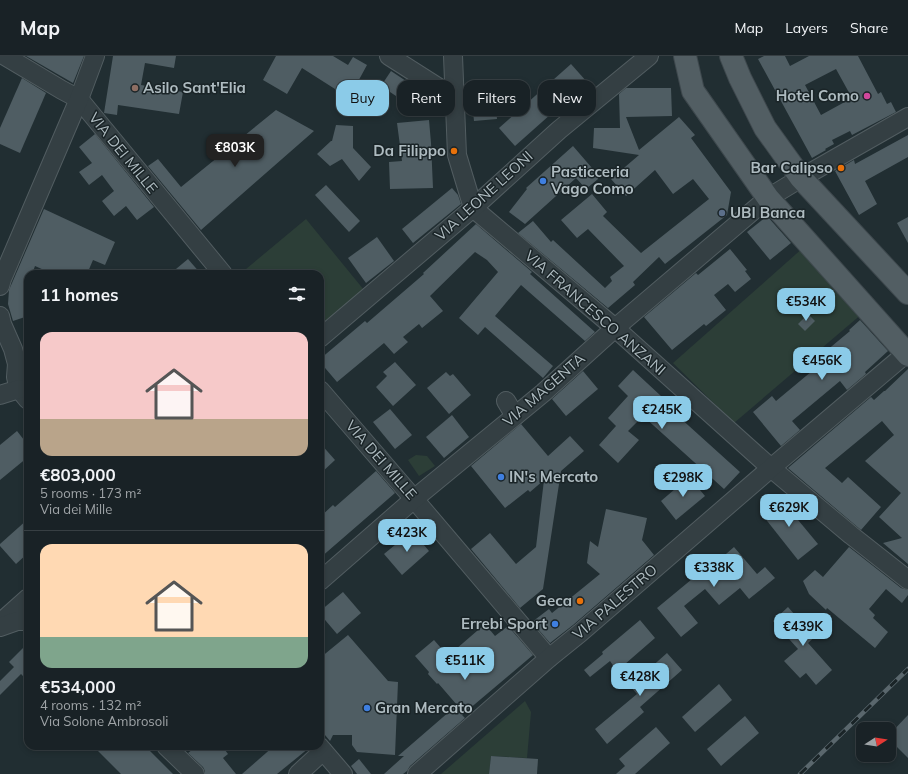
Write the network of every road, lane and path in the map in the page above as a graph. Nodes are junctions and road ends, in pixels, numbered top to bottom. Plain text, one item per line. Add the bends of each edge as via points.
1 (5, 56) edge
2 (95, 56) edge
3 (388, 56) edge
4 (453, 56) edge
5 (649, 56) edge
6 (685, 56) edge
7 (731, 56) edge
8 (426, 80) edge
9 (454, 80) edge
10 (455, 98) edge
11 (79, 99) junction
12 (908, 117) edge
13 (801, 178) junction
14 (768, 198) junction
15 (473, 208) junction
16 (220, 270) edge
17 (0, 286) edge
18 (908, 293) edge
19 (0, 316) edge
20 (615, 328) junction
21 (324, 335) edge
22 (907, 354) edge
23 (23, 394) edge
24 (0, 395) edge
25 (324, 395) edge
26 (771, 468) junction
27 (414, 498) junction
28 (324, 577) edge
29 (908, 580) edge
30 (24, 603) edge
31 (24, 621) edge
32 (0, 623) edge
33 (0, 627) edge
34 (549, 658) junction
35 (170, 750) edge
36 (320, 750) edge
37 (322, 750) edge
38 (195, 774) edge
39 (298, 774) edge
40 (343, 774) edge
41 (417, 774) edge

1 - 11 street, VIA DEI MILLE
2 - 11 street
3 - 8 street
4 - 9 street
5 - 15 street, VIA LEONE LEONI via 559,130
6 - 14 main road via 693,92
7 - 13 main road via 766,128
10 - 15 street via 457,155
11 - 16 street, VIA DEI MILLE
11 - 17 street
12 - 13 street, VIA MAGENTA
13 - 14 street, VIA MAGENTA
13 - 18 main road
14 - 20 street, VIA MAGENTA
14 - 22 main road
15 - 20 street, VIA FRANCESCO ANZANI
15 - 21 street, VIA LEONE LEONI
19 - 23 street via 13,349 17,364 16,377
20 - 26 street, VIA FRANCESCO ANZANI
20 - 27 street, VIA MAGENTA via 543,393 511,408
22 - 26 street, VIA PALESTRO
23 - 24 street
25 - 27 street, VIA DEI MILLE
26 - 29 street, VIA FRANCESCO ANZANI
26 - 34 street, VIA PALESTRO
27 - 28 street, VIA MAGENTA
27 - 34 street, VIA DEI MILLE
30 - 32 street
31 - 33 street
34 - 41 street, VIA PALESTRO
35 - 38 street
36 - 39 street
37 - 40 street

